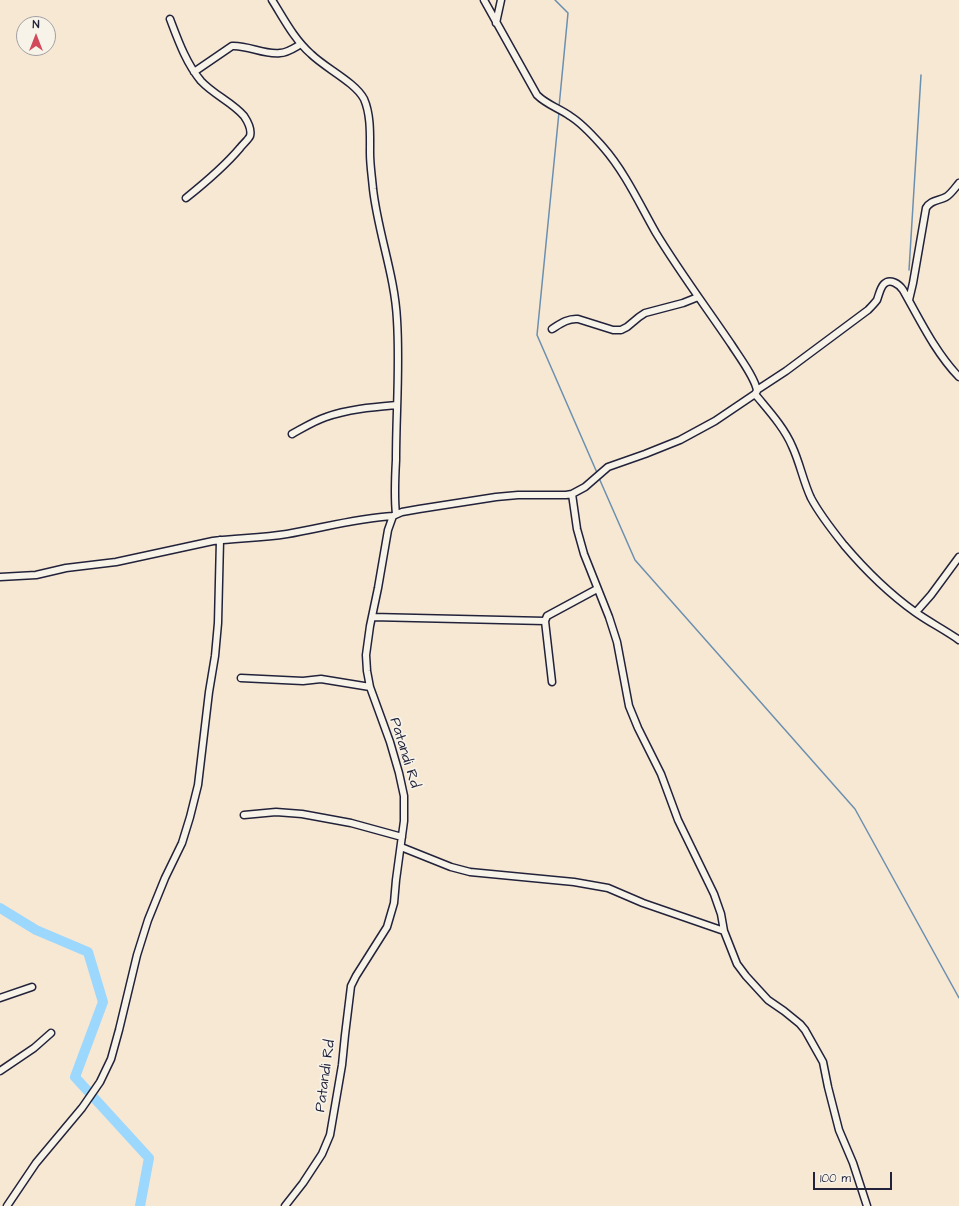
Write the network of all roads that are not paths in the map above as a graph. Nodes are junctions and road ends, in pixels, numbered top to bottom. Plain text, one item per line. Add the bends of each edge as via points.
1 (272, 0) edge
2 (484, 0) edge
3 (502, 0) edge
4 (170, 19) dead end
5 (496, 23) junction
6 (301, 44) junction
7 (194, 72) junction
8 (959, 183) edge
9 (186, 198) dead end
10 (698, 297) junction
11 (909, 300) junction
12 (552, 329) dead end
13 (959, 377) edge
14 (756, 392) junction
15 (397, 405) junction
16 (292, 434) dead end
17 (572, 494) junction
18 (394, 515) junction
19 (220, 540) junction
20 (959, 557) edge
21 (0, 577) edge
22 (597, 589) junction
23 (916, 612) junction
24 (372, 617) junction
25 (545, 621) junction
26 (959, 640) edge
27 (241, 678) dead end
28 (552, 682) dead end
29 (370, 687) junction
30 (244, 815) dead end
31 (402, 837) junction
32 (401, 847) junction
33 (724, 931) junction
34 (32, 987) dead end
35 (0, 998) edge
36 (51, 1033) dead end
37 (0, 1071) edge
38 (7, 1206) edge
39 (285, 1206) edge
40 (866, 1206) edge

1 - 6 street, Patandi Rd
2 - 5 street
3 - 5 street
4 - 7 street
5 - 10 street via 537,95 571,116 608,153
6 - 7 street via 280,54 232,46
6 - 15 street, Patandi Rd via 323,65 357,90 367,109 374,201 397,309
7 - 9 street via 213,93 240,112 249,124 250,135 230,160
8 - 11 street via 946,197 929,204 926,208
10 - 12 street via 645,314 621,330 574,318
10 - 14 street via 755,382
11 - 13 street via 929,336
11 - 14 street via 898,283 886,283 868,310
14 - 17 street via 719,418 680,440 612,465
14 - 23 street via 792,445 811,498 826,522 878,583
15 - 16 street via 341,412
15 - 18 street, Patandi Rd
17 - 18 street via 505,496
17 - 22 street via 577,529
18 - 19 street via 286,534
18 - 24 street, Patandi Rd via 388,530
19 - 21 street via 116,562 66,568 36,575
19 - 38 street via 215,656 198,785 182,843 148,920 111,1059 100,1082 67,1128 36,1163
20 - 23 street
22 - 25 street via 547,616
22 - 33 street via 617,642 629,706 661,774 678,820 714,894
23 - 26 street
24 - 25 street
24 - 29 street, Patandi Rd via 366,655
25 - 28 street
27 - 29 street via 303,681 321,679
29 - 31 street, Patandi Rd via 401,780 405,813
30 - 31 street via 276,812 302,814
31 - 32 street, Patandi Rd
32 - 33 street via 451,868 470,872 574,882 608,888
32 - 39 street, Patandi Rd via 390,922 351,986 342,1065 330,1135 322,1154
33 - 40 street via 737,964 746,976 768,1000 800,1024 820,1057 839,1130 853,1163
34 - 35 street
36 - 37 street

